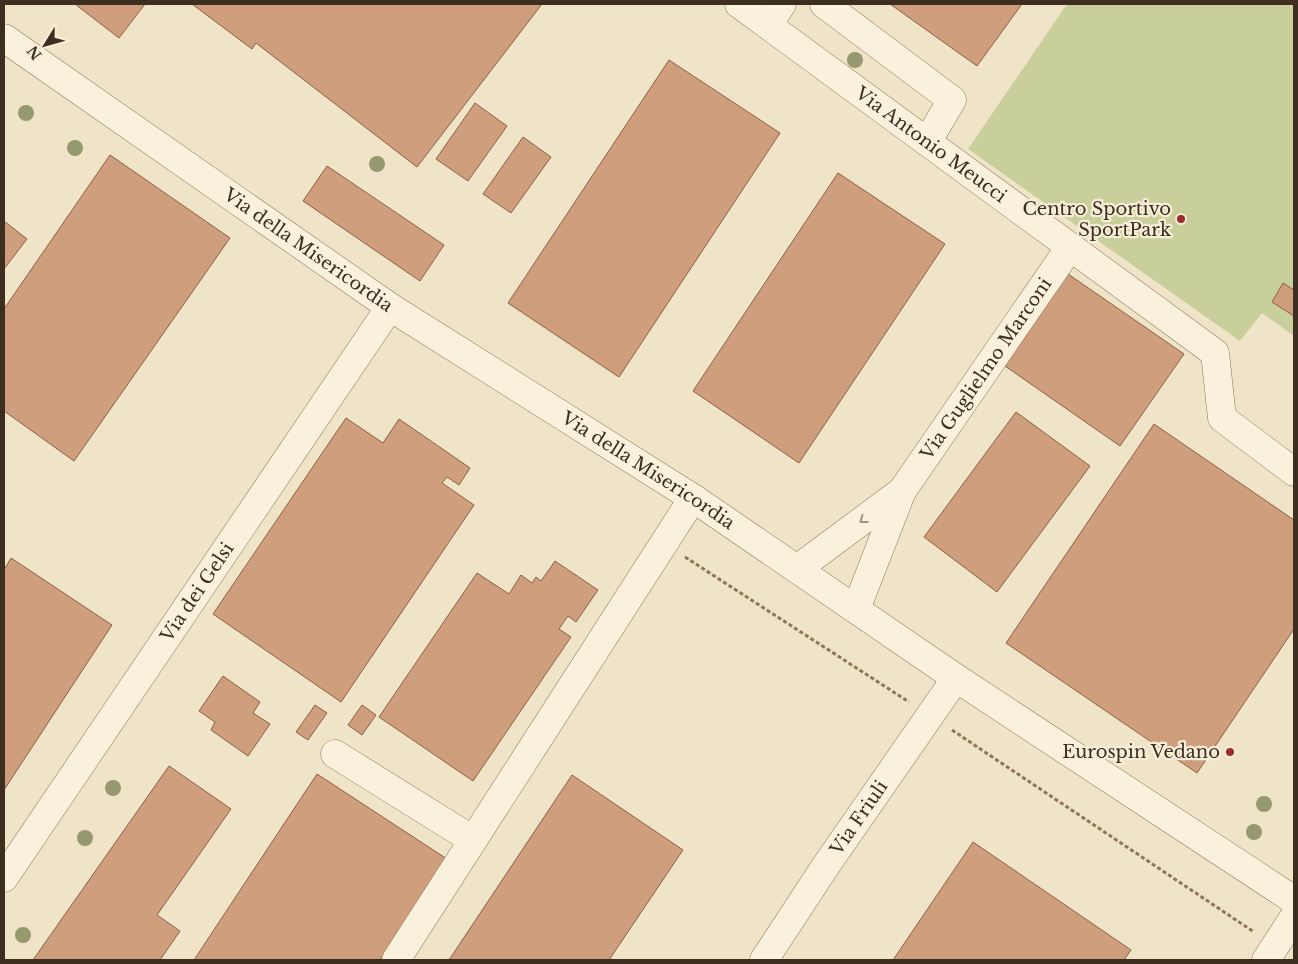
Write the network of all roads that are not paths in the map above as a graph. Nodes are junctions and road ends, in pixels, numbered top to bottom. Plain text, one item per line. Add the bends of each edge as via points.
1 (739, 4) edge
2 (824, 4) edge
3 (775, 14) edge
4 (4, 38) edge
5 (927, 142) junction
6 (1070, 247) junction
7 (390, 307) junction
8 (1294, 472) edge
9 (902, 491) junction
10 (693, 498) junction
11 (797, 569) junction
12 (856, 609) junction
13 (956, 678) junction
14 (335, 754) dead end
15 (473, 840) junction
16 (4, 878) edge
17 (1294, 900) edge
18 (1294, 917) edge
19 (1271, 953) edge
20 (396, 960) edge
21 (764, 960) edge

1 - 3 street, Via Antonio Meucci
2 - 5 street via 952,100
3 - 5 street, Via Antonio Meucci
4 - 7 street, Via della Misericordia
5 - 6 street, Via Antonio Meucci
6 - 8 street, Via Antonio Meucci via 1215,353 1222,418
6 - 9 street, Via Guglielmo Marconi
7 - 10 street, Via della Misericordia
7 - 16 street, Via dei Gelsi
9 -> 11 street, Via Guglielmo Marconi
9 - 12 street, Via Guglielmo Marconi
10 - 11 street, Via della Misericordia
10 - 15 street
11 - 12 street, Via della Misericordia
12 - 13 street, Via della Misericordia
13 - 17 street, Via della Misericordia
13 - 21 street, Via Friuli
14 - 15 street
15 - 20 street
18 - 19 street

